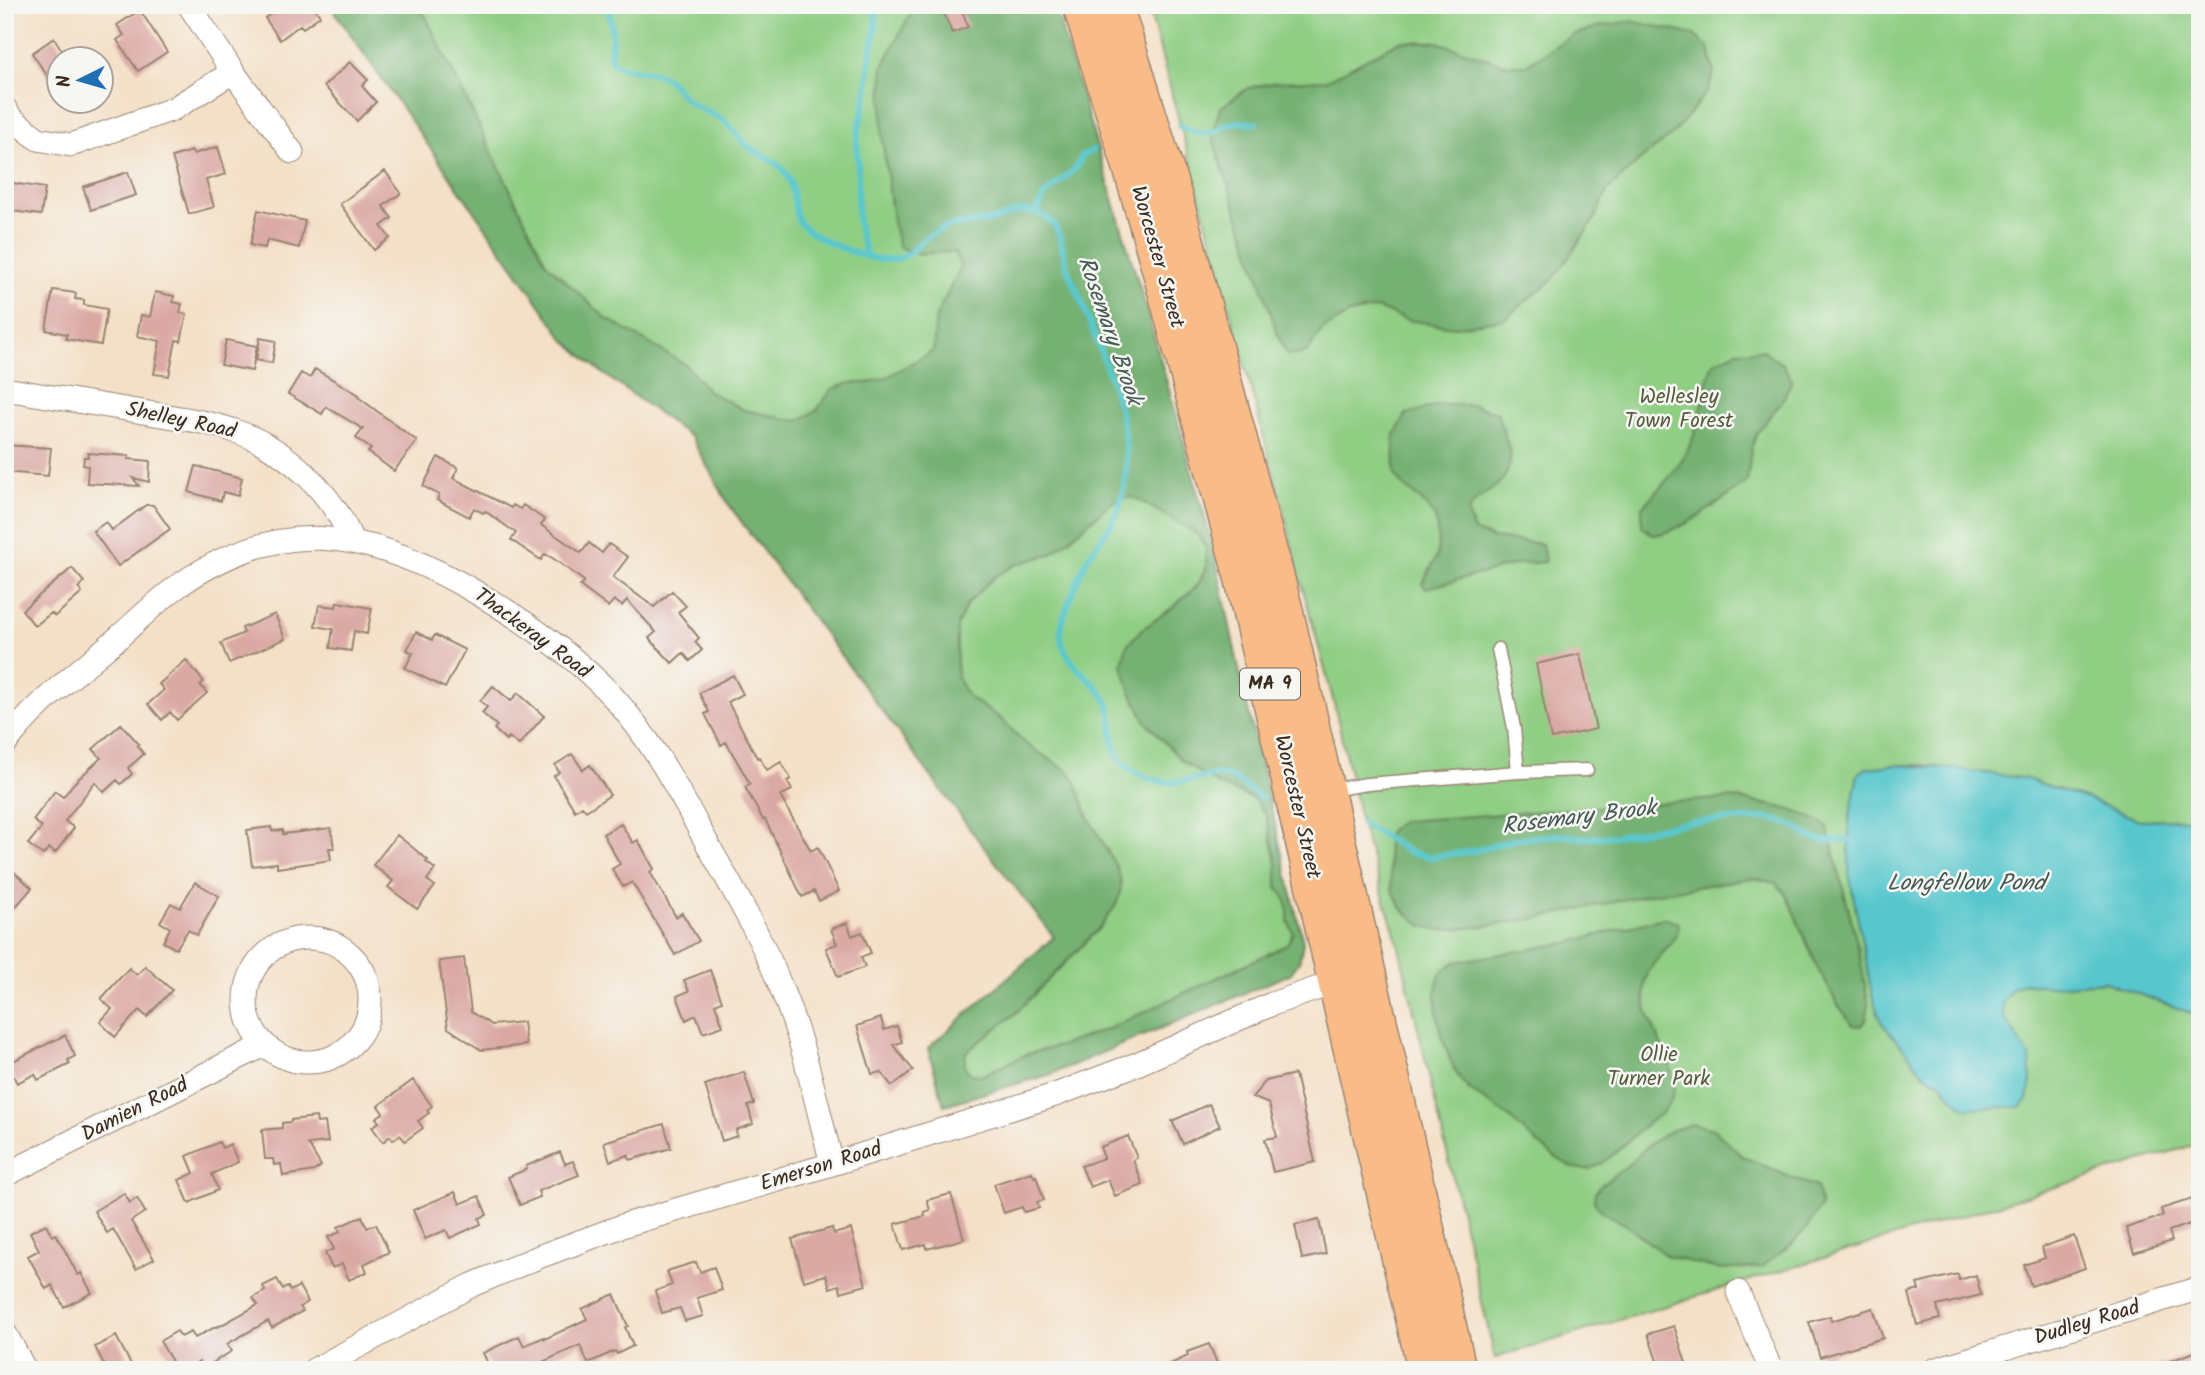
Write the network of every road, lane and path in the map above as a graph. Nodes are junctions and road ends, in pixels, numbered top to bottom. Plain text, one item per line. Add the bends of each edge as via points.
1 (189, 5) edge
2 (1082, 5) edge
3 (1113, 5) edge
4 (233, 72) junction
5 (5, 109) edge
6 (292, 152) dead end
7 (5, 389) edge
8 (352, 541) junction
9 (1498, 649) dead end
10 (5, 744) edge
11 (1587, 770) dead end
12 (1518, 772) junction
13 (1325, 791) junction
14 (1336, 982) junction
15 (264, 1045) junction
16 (832, 1164) junction
17 (5, 1175) edge
18 (2200, 1288) edge
19 (1738, 1292) dead end
20 (5, 1333) edge
21 (25, 1370) edge
22 (314, 1370) edge
23 (1427, 1370) edge
24 (1457, 1370) edge
25 (1771, 1370) edge
26 (1934, 1370) edge

1 - 4 street
2 - 14 highway, Worcester Street / MA 9 via 1161,268 1243,574
3 - 13 highway, Worcester Street / MA 9 via 1162,162 1248,474
4 - 5 street via 173,109 71,145 38,139
4 - 6 street
7 - 8 street, Shelley Road via 189,419 249,436 310,480 335,509
8 - 10 street, Thackeray Road via 286,540 246,551 201,572 169,593 23,722
8 - 16 street, Thackeray Road via 408,558 487,599 575,662 636,725 687,807 773,969 803,1051
9 - 12 lane
11 - 12 lane
12 - 13 lane
13 - 24 highway, Worcester Street / MA 9
14 - 16 street, Emerson Road via 1272,1004 1081,1086
14 - 23 highway, Worcester Street / MA 9
15 - 15 street via 300,1062 339,1054 355,1041 366,1023 368,983 345,950 310,937 275,947 260,959 246,993 246,1012
15 - 17 street, Damien Road
16 - 22 street, Emerson Road via 625,1225 541,1256 472,1285
18 - 26 street, Dudley Road
19 - 25 street
20 - 21 street

